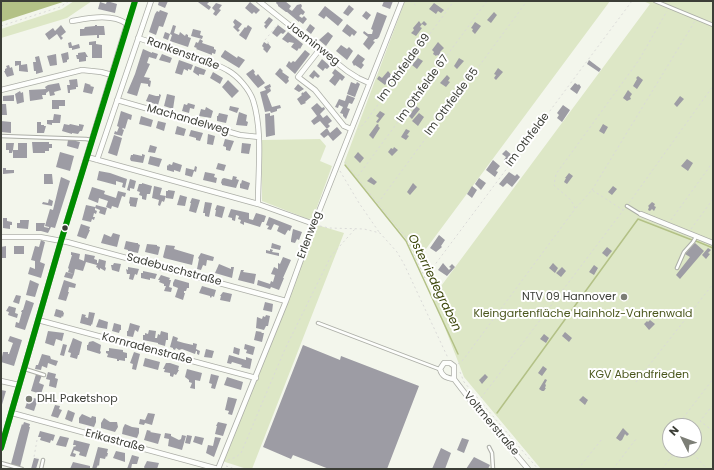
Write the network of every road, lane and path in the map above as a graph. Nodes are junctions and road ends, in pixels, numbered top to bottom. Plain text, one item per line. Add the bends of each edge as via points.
1 (69, 1) edge
2 (135, 1) edge
3 (151, 1) edge
4 (259, 1) edge
5 (402, 1) edge
6 (410, 1) edge
7 (454, 1) edge
8 (487, 1) edge
9 (527, 1) edge
10 (632, 1) edge
11 (655, 1) edge
12 (418, 7) dead end
13 (669, 7) junction
14 (696, 18) junction
15 (282, 19) junction
16 (72, 21) dead end
17 (127, 24) junction
18 (713, 25) edge
19 (1, 26) edge
20 (138, 38) junction
21 (269, 43) dead end
22 (320, 49) junction
23 (112, 75) junction
24 (369, 83) junction
25 (713, 86) edge
26 (1, 90) edge
27 (118, 100) junction
28 (351, 129) junction
29 (1, 136) edge
30 (259, 137) junction
31 (93, 140) junction
32 (87, 157) junction
33 (341, 157) junction
34 (97, 160) junction
35 (713, 162) edge
36 (336, 169) junction
37 (358, 177) junction
38 (592, 190) junction
39 (713, 199) edge
40 (377, 203) junction
41 (258, 204) junction
42 (627, 206) junction
43 (576, 209) junction
44 (623, 210) junction
45 (641, 214) joint
46 (314, 224) junction
47 (667, 225) junction
48 (355, 229) junction
49 (380, 233) junction
50 (688, 233) junction
51 (696, 236) junction
52 (1, 237) edge
53 (61, 241) junction
54 (713, 243) edge
55 (677, 268) dead end
56 (713, 284) edge
57 (286, 301) junction
58 (38, 320) junction
59 (318, 324) dead end
60 (448, 357) junction
61 (454, 363) junction
62 (24, 368) junction
63 (440, 369) junction
64 (459, 371) dead end
65 (44, 375) dead end
66 (256, 378) junction
67 (454, 379) junction
68 (713, 379) edge
69 (1, 381) edge
70 (636, 382) dead end
71 (19, 385) junction
72 (480, 400) junction
73 (713, 404) edge
74 (474, 405) junction
75 (12, 413) junction
76 (683, 418) edge
77 (713, 431) edge
78 (602, 439) dead end
79 (636, 439) dead end
80 (37, 440) dead end
81 (488, 447) dead end
82 (1, 448) edge
83 (671, 458) edge
84 (697, 458) edge
85 (43, 460) joint
86 (222, 461) junction
87 (1, 463) edge
88 (536, 466) junction
89 (525, 468) edge
90 (22, 469) edge
91 (41, 469) edge
92 (218, 469) edge
93 (235, 469) edge
94 (493, 469) edge
95 (533, 469) edge
96 (538, 469) edge
97 (578, 469) edge
98 (614, 469) edge
99 (662, 469) edge
100 (707, 469) edge

1 - 19 path via 60,7
2 - 17 lane
3 - 20 street
4 - 15 street, Jasminweg
5 - 24 street, Erlenweg
6 - 12 path
7 - 28 path, Im Othfelde 69 via 362,126 356,130
8 - 37 path, Im Othfelde 67
9 - 40 path, Im Othfelde 65
10 - 40 path, Im Othfelde via 425,278 405,236
11 - 13 lane
13 - 14 lane
13 - 43 path via 638,60 556,174 554,184 570,197
14 - 18 lane
14 - 38 path
15 - 21 path via 265,40
15 - 22 street, Jasminweg
16 - 17 street via 102,17
17 - 23 street
20 - 27 street
20 - 30 street, Rankenstraße via 228,70 236,76 252,98
22 - 24 street, Jasminweg via 358,78
22 - 28 street via 298,77 315,90 344,126
23 - 26 street via 82,70
23 - 31 street
24 - 28 street, Erlenweg
25 - 42 path
27 - 30 street, Machandelweg via 240,135
27 - 34 street
28 - 33 street, Erlenweg
29 - 31 lane
30 - 41 street, Rankenstraße
31 - 32 street
32 - 34 street
32 - 53 street
33 - 36 street, Erlenweg
33 - 37 path
34 - 41 street
35 - 47 path
36 - 46 street, Erlenweg
36 - 49 path via 340,170
37 - 40 path
38 - 43 path
38 - 44 path
39 - 50 path
41 - 46 street
42 - 44 path
42 - 45 lane
43 - 61 path via 463,360
44 - 72 path
45 - 47 street
46 - 48 path via 329,228
46 - 57 street, Erlenweg
47 - 50 street
48 - 49 path
48 - 86 path via 331,256 285,349 241,453
49 - 60 path via 404,264
50 - 51 street
51 - 54 street
51 - 55 lane via 684,252
52 - 53 street, Sadebuschstraße via 40,237
53 - 57 street, Sadebuschstraße
53 - 58 street
56 - 70 path
57 - 66 street, Erlenweg
58 - 62 street
58 - 66 street, Kornradenstraße
59 - 63 lane
60 - 61 path
60 - 61 path
61 - 63 street via 444,363
61 - 67 street
62 - 65 lane
62 - 71 street
63 - 67 street, Voltmerstraße via 441,374
64 - 72 path via 464,382
66 - 86 street, Erlenweg
67 - 74 street, Voltmerstraße
68 - 76 path
69 - 71 street
71 - 75 street
72 - 74 path
72 - 88 path
73 - 77 path via 700,421
74 - 89 street, Voltmerstraße
75 - 82 street
75 - 92 street, Erikastraße
78 - 97 path
79 - 98 path
80 - 85 path via 34,457
81 - 94 lane via 492,453
83 - 99 path
84 - 100 path
85 - 91 lane
86 - 92 street, Erlenweg
87 - 90 lane
88 - 95 path
88 - 96 path
92 - 93 path via 225,466

